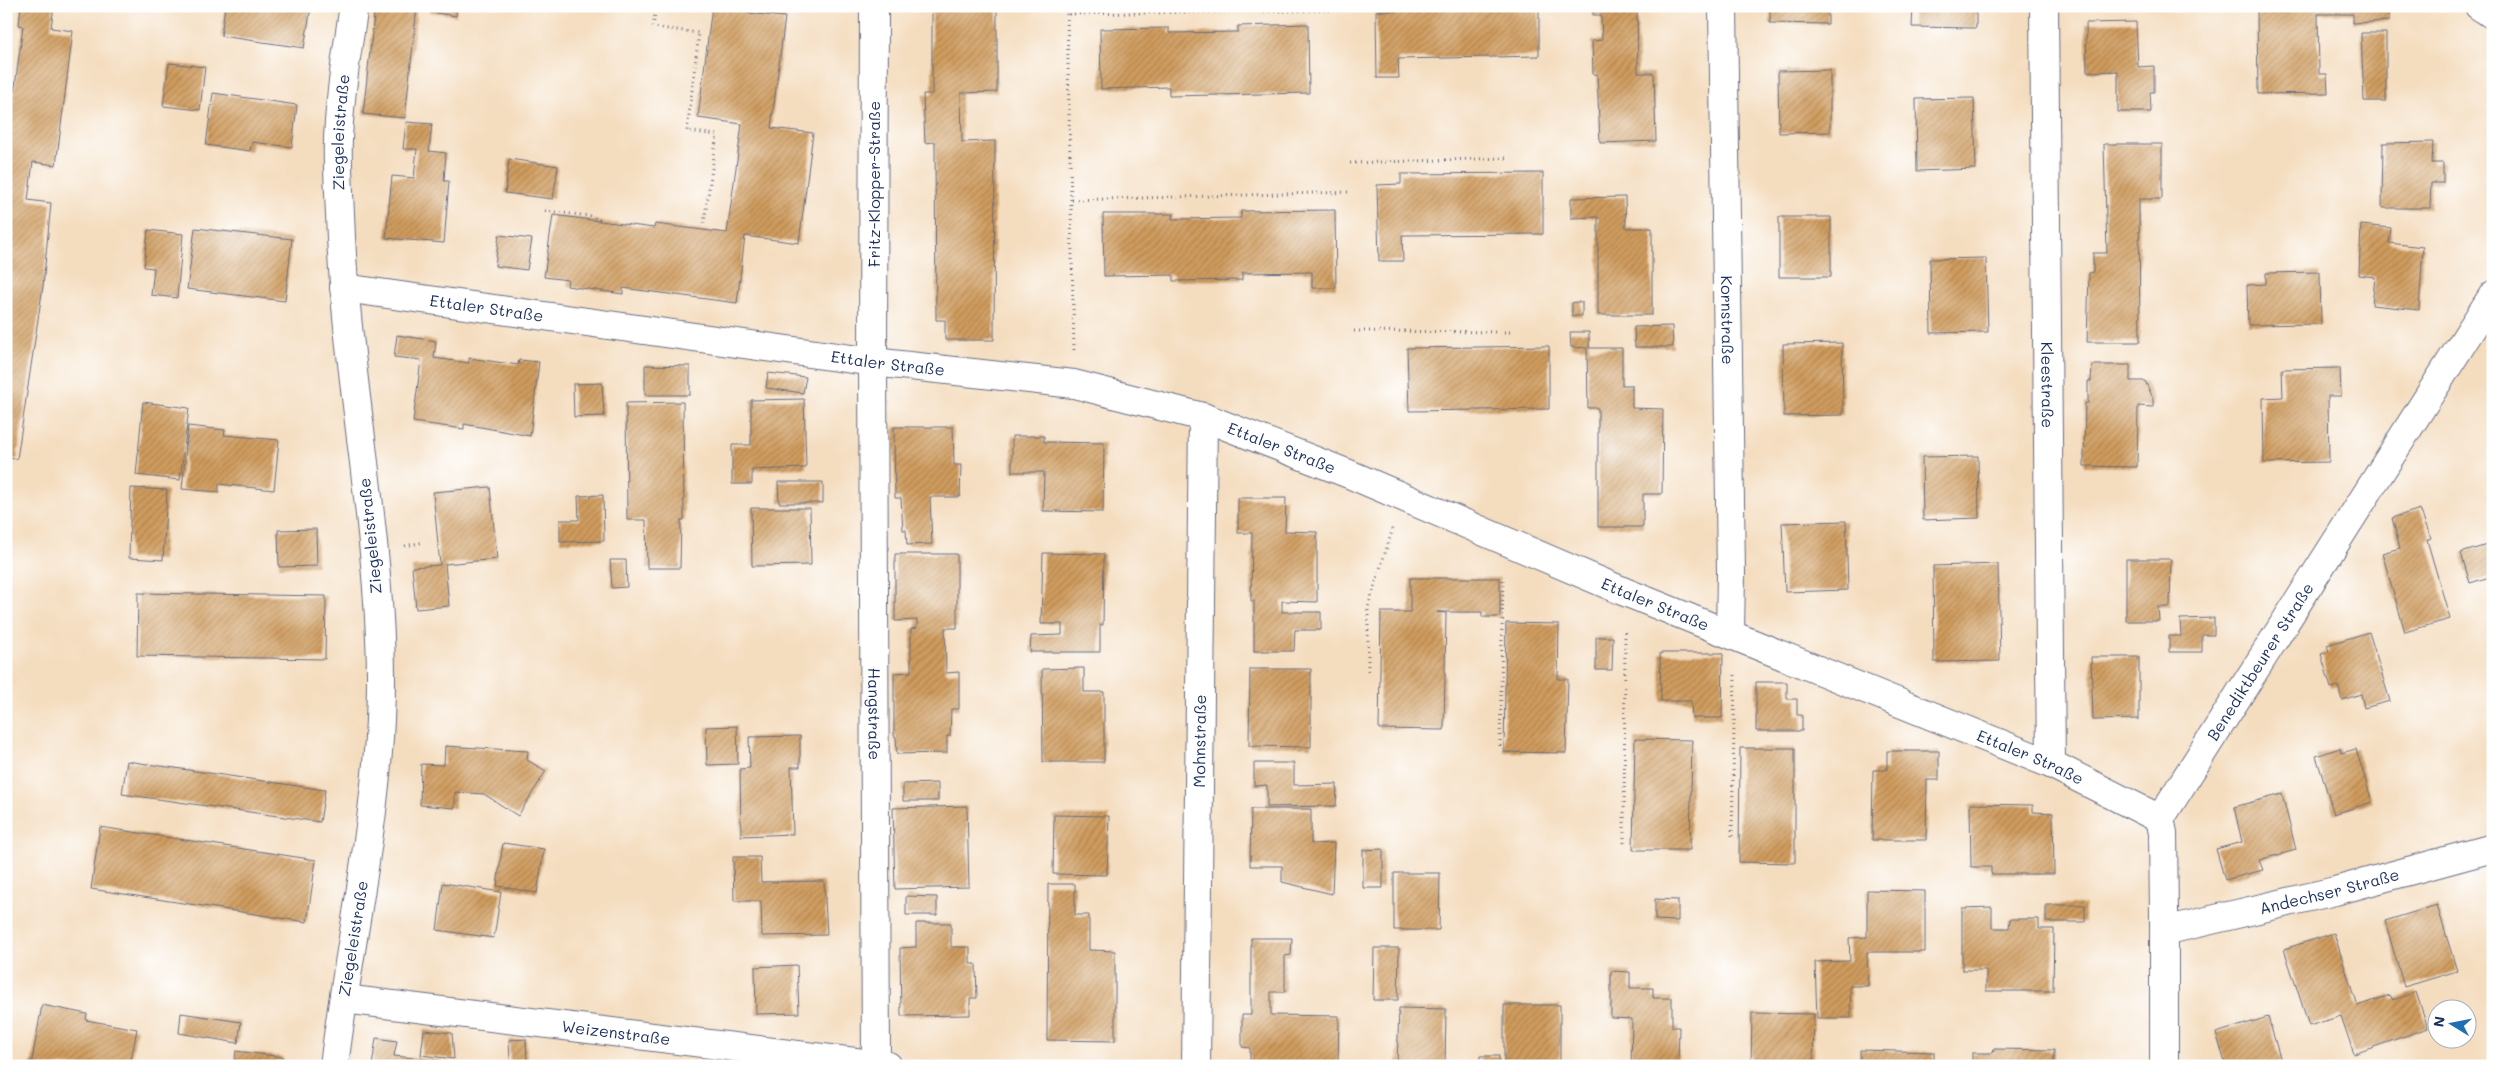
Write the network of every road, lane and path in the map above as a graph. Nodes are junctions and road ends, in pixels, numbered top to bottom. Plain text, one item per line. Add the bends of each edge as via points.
1 (354, 6) edge
2 (656, 6) edge
3 (874, 6) edge
4 (1066, 6) edge
5 (1723, 6) edge
6 (2044, 6) edge
7 (2479, 6) edge
8 (1348, 10) dead end
9 (1067, 14) junction
10 (2493, 15) edge
11 (1506, 158) dead end
12 (1350, 163) dead end
13 (1351, 192) dead end
14 (1072, 200) junction
15 (545, 211) dead end
16 (602, 221) dead end
17 (704, 223) dead end
18 (344, 288) junction
19 (2493, 295) edge
20 (1354, 331) dead end
21 (1510, 332) dead end
22 (873, 362) junction
23 (1074, 384) junction
24 (1203, 417) junction
25 (1403, 498) junction
26 (1504, 541) junction
27 (1625, 592) junction
28 (1733, 634) junction
29 (1368, 671) dead end
30 (1500, 746) dead end
31 (2051, 764) junction
32 (2160, 819) junction
33 (1732, 836) dead end
34 (1624, 844) dead end
35 (2493, 848) edge
36 (2164, 932) junction
37 (344, 998) junction
38 (882, 1065) edge
39 (334, 1066) edge
40 (1196, 1066) edge
41 (2164, 1066) edge

1 - 18 street, Ziegeleistraße via 338,142
2 - 17 path via 653,27 699,33 687,131 717,135
3 - 22 street, Fritz-Klopper-Straße
4 - 9 path
5 - 28 street, Kornstraße
6 - 31 street, Kleestraße
7 - 10 street
8 - 9 path
9 - 14 path
11 - 12 path
13 - 14 path
14 - 23 path
15 - 16 path via 590,216
18 - 22 street, Ettaler Straße
18 - 37 street, Ziegeleistraße via 374,562 381,671 380,725 366,858
19 - 32 street, Benediktbeurer Straße
20 - 21 path
22 - 23 street, Ettaler Straße
22 - 38 street, Hangstraße
23 - 24 street, Ettaler Straße
24 - 25 street, Ettaler Straße
24 - 40 street, Mohnstraße
25 - 26 street, Ettaler Straße
25 - 29 path via 1368,607
26 - 27 street, Ettaler Straße
26 - 30 path
27 - 28 street, Ettaler Straße
27 - 34 path
28 - 31 street, Ettaler Straße
28 - 33 path
31 - 32 street, Ettaler Straße
32 - 36 street via 2163,833
35 - 36 street, Andechser Straße via 2335,891
36 - 41 street
37 - 38 street, Weizenstraße
37 - 39 street, Ziegeleistraße

